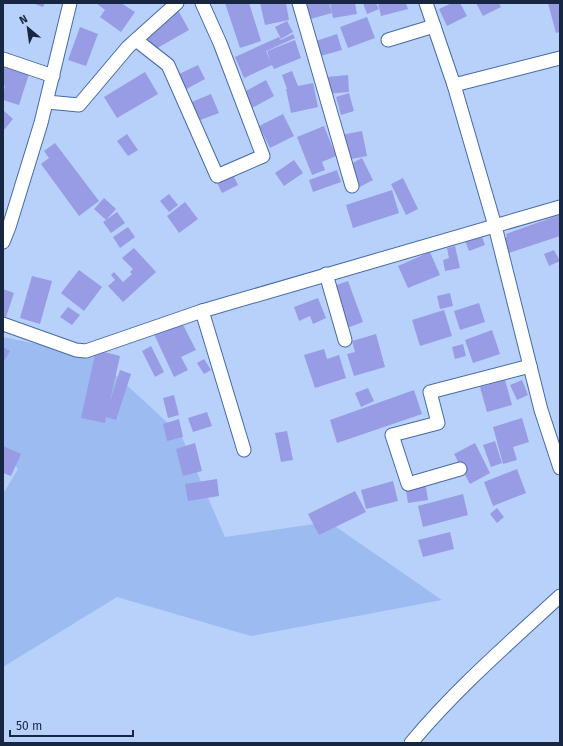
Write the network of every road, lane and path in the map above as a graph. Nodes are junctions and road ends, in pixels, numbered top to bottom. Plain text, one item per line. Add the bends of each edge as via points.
1 (70, 3) edge
2 (177, 3) edge
3 (202, 3) edge
4 (299, 3) edge
5 (426, 3) edge
6 (434, 26) junction
7 (136, 40) junction
8 (388, 40) dead end
9 (560, 58) edge
10 (3, 60) edge
11 (53, 76) junction
12 (454, 85) junction
13 (46, 102) junction
14 (352, 186) dead end
15 (560, 207) edge
16 (495, 226) junction
17 (3, 242) edge
18 (326, 274) junction
19 (202, 311) junction
20 (3, 324) edge
21 (345, 340) dead end
22 (530, 366) junction
23 (244, 450) dead end
24 (560, 468) edge
25 (460, 469) dead end
26 (560, 596) edge
27 (411, 743) edge

1 - 11 street
2 - 7 street
3 - 7 street via 263,156 217,176 168,65
4 - 14 street
5 - 6 street
6 - 8 street
6 - 12 street
7 - 13 street via 79,105
9 - 12 street
10 - 11 street
11 - 13 street
12 - 16 street
13 - 17 street
15 - 16 street
16 - 18 street
16 - 22 street
18 - 19 street
18 - 21 street
19 - 20 street via 86,351 76,350
19 - 23 street
22 - 24 street
22 - 25 street via 430,392 438,423 392,435 408,484
26 - 27 street via 473,676

